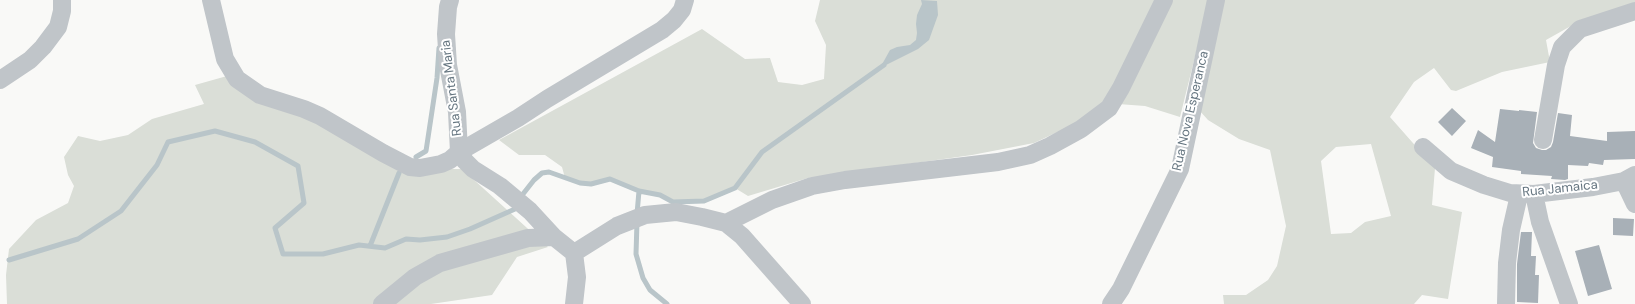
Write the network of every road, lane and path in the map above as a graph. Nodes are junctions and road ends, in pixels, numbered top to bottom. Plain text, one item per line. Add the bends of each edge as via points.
1 (62, 0) edge
2 (212, 0) edge
3 (450, 0) edge
4 (685, 0) edge
5 (1164, 0) edge
6 (1216, 0) edge
7 (1635, 11) edge
8 (0, 80) edge
9 (1543, 140) dead end
10 (1424, 147) dead end
11 (459, 152) junction
12 (1629, 178) edge
13 (1527, 195) junction
14 (1635, 204) edge
15 (726, 223) junction
16 (554, 237) junction
17 (574, 253) junction
18 (382, 304) edge
19 (574, 304) edge
20 (802, 304) edge
21 (1111, 304) edge
22 (1506, 304) edge
23 (1569, 304) edge

1 - 8 street via 58,27 43,47 30,60
2 - 11 street via 225,59 238,79 260,95 320,116 410,167 441,164
3 - 11 street, Rua Santa Maria via 446,34 448,65 457,112
4 - 11 street via 682,10 662,30
5 - 15 street via 1109,108 1081,130 1030,155 998,162 812,186 772,200
6 - 21 street, Rua Nova Esperanca via 1180,169 1121,289
7 - 9 street via 1580,29 1562,47 1556,65
10 - 13 street, Rua Jamaica via 1451,171 1484,185
11 - 16 street via 473,169 500,186 528,209
12 - 13 street, Rua Jamaica via 1593,187
12 - 14 street
13 - 22 street via 1511,230
13 - 23 street via 1540,222
15 - 17 street via 676,212 645,215 617,226
15 - 20 street via 742,236
16 - 17 street
16 - 18 street via 528,238 440,263 415,277
17 - 19 street via 577,277

